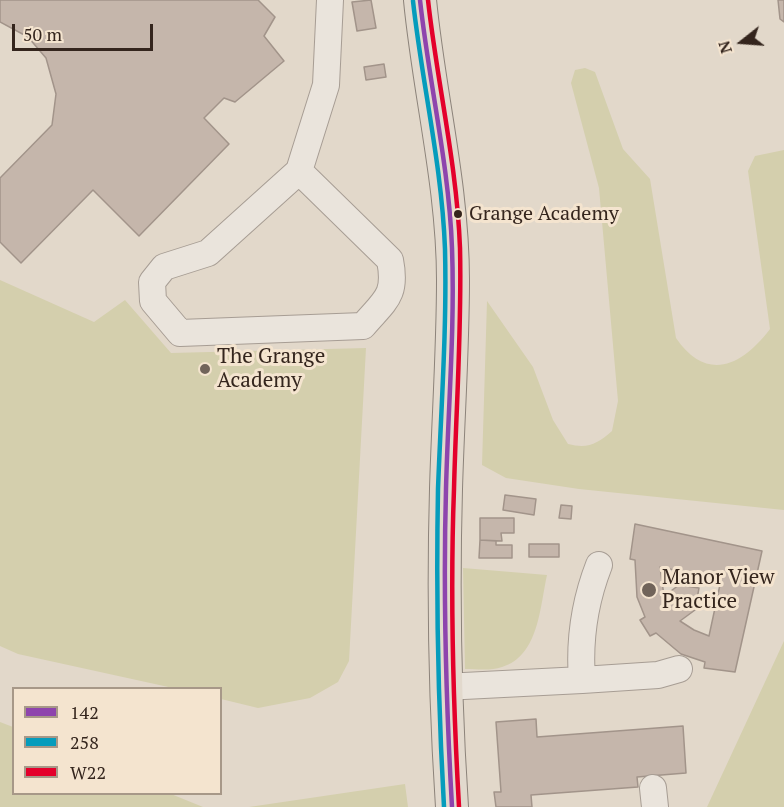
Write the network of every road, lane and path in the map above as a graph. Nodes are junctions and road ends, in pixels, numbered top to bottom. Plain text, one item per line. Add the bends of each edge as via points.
1 (330, 0) edge
2 (420, 0) edge
3 (299, 171) junction
4 (599, 565) dead end
5 (679, 669) dead end
6 (582, 680) junction
7 (444, 687) junction
8 (452, 807) edge

1 - 3 lane via 326,85
2 - 7 main road via 450,214 453,279
3 - 3 lane via 390,260 391,292 363,326 180,333 153,301 152,282 164,267 208,253
4 - 6 lane via 588,593 580,660
5 - 6 lane via 658,675
6 - 7 lane
7 - 8 main road

